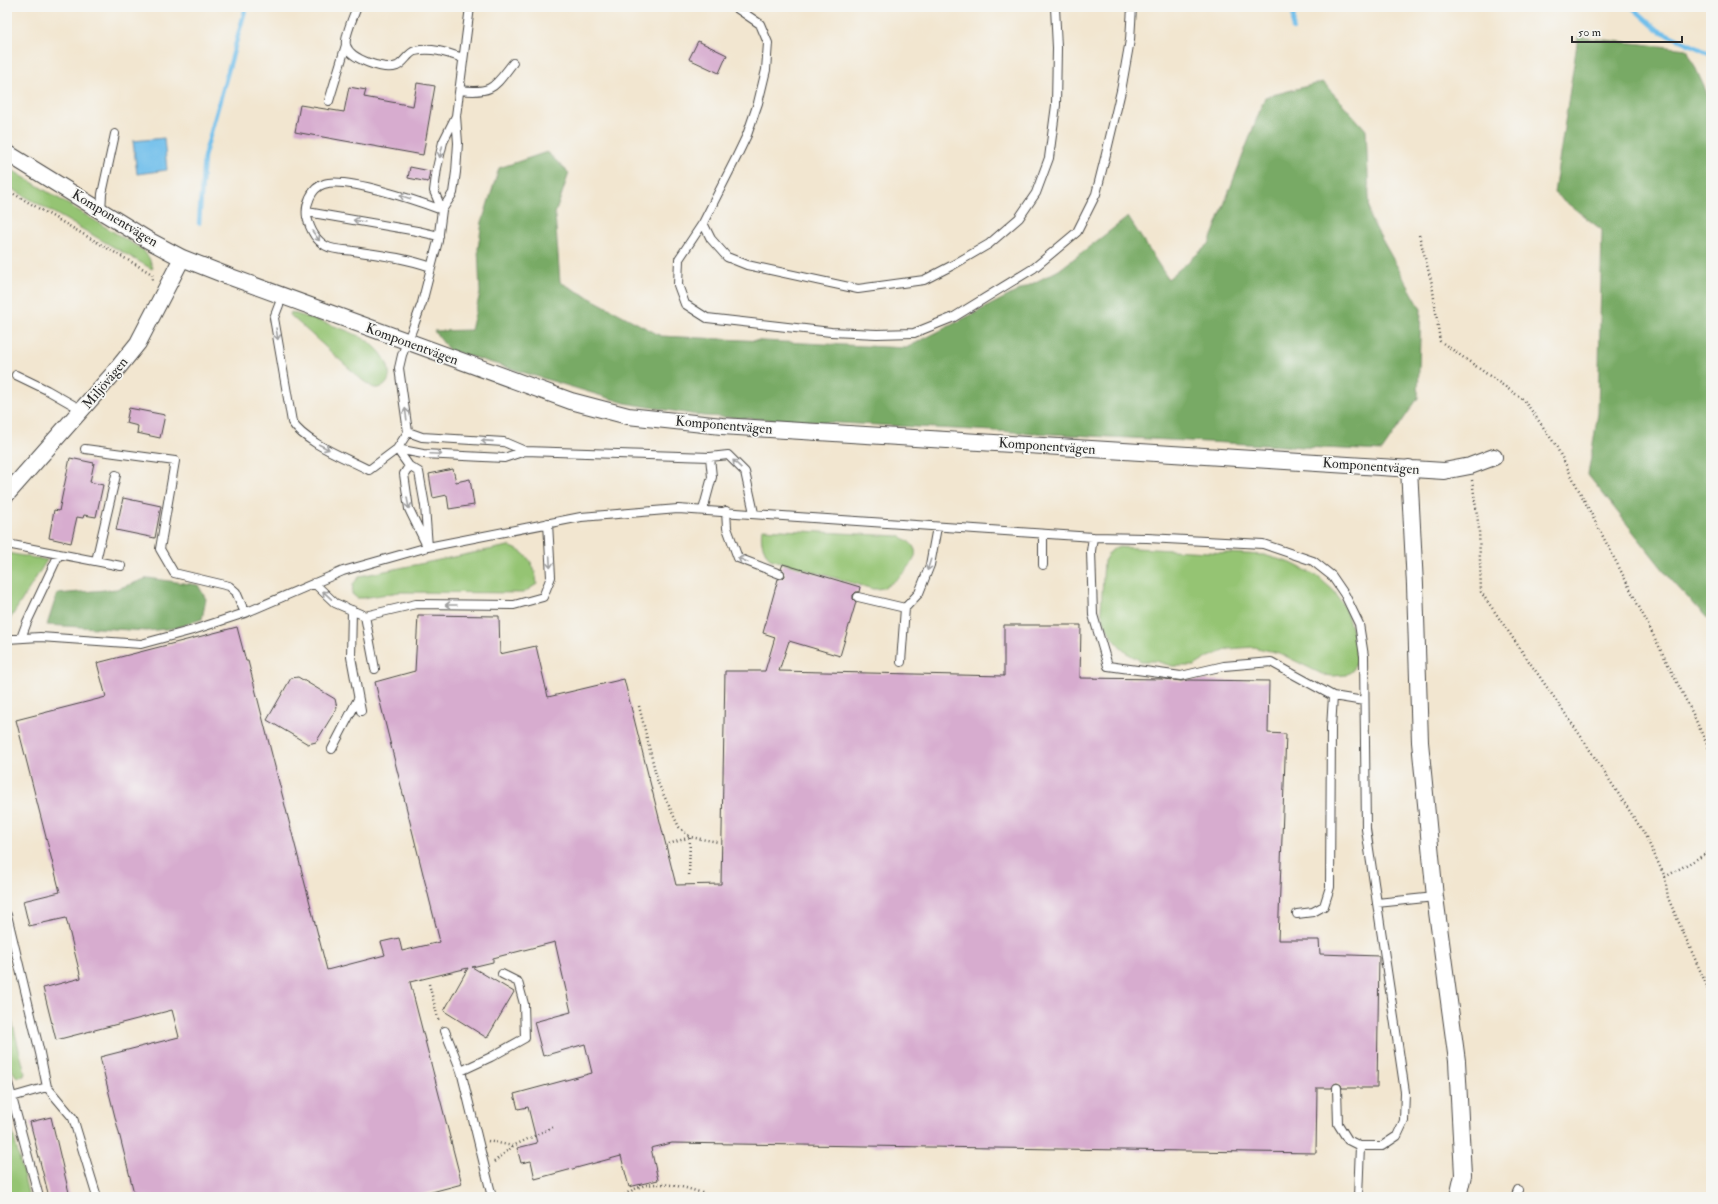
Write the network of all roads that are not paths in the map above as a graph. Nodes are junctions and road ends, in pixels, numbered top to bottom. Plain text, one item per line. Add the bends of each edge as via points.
1 (357, 7) edge
2 (470, 7) edge
3 (735, 7) edge
4 (1055, 7) edge
5 (1132, 7) edge
6 (346, 45) junction
7 (463, 58) junction
8 (513, 63) dead end
9 (460, 90) junction
10 (329, 101) dead end
11 (456, 116) junction
12 (115, 134) dead end
13 (7, 153) edge
14 (442, 210) junction
15 (101, 211) junction
16 (307, 212) junction
17 (703, 223) junction
18 (439, 236) junction
19 (182, 258) junction
20 (431, 267) junction
21 (282, 297) junction
22 (406, 342) junction
23 (16, 375) dead end
24 (82, 410) junction
25 (408, 432) junction
26 (85, 449) dead end
27 (397, 449) junction
28 (525, 451) junction
29 (710, 457) junction
30 (1494, 457) dead end
31 (409, 466) junction
32 (1409, 468) junction
33 (116, 476) dead end
34 (7, 494) edge
35 (703, 510) junction
36 (726, 511) junction
37 (754, 513) junction
38 (548, 523) junction
39 (937, 527) junction
40 (1043, 534) junction
41 (1093, 537) junction
42 (7, 544) edge
43 (428, 547) junction
44 (60, 554) junction
45 (96, 561) junction
46 (1043, 565) dead end
47 (121, 566) dead end
48 (780, 574) dead end
49 (314, 583) junction
50 (858, 597) dead end
51 (905, 608) junction
52 (352, 610) junction
53 (245, 612) junction
54 (365, 616) junction
55 (21, 638) junction
56 (7, 639) edge
57 (901, 662) dead end
58 (374, 669) dead end
59 (1333, 696) junction
60 (358, 699) junction
61 (1364, 702) junction
62 (361, 712) dead end
63 (332, 749) dead end
64 (1434, 897) junction
65 (1377, 903) junction
66 (7, 914) edge
67 (1297, 914) dead end
68 (502, 974) dead end
69 (445, 1031) road end
70 (461, 1071) junction
71 (7, 1079) edge
72 (47, 1087) junction
73 (1336, 1088) dead end
74 (12, 1097) junction
75 (1360, 1146) junction
76 (39, 1197) edge
77 (97, 1197) edge
78 (492, 1197) edge
79 (1358, 1197) edge
80 (1458, 1197) edge

1 - 6 lane
2 - 7 lane
3 - 17 lane via 760,24 768,43 766,70 747,135
4 - 17 lane via 1056,105 1049,158 1036,193 1019,218 989,244 924,280 858,290 747,265 727,257 711,239
5 - 17 lane via 1130,40 1121,91 1106,154 1096,194 1077,232 1034,268 954,317 914,333 877,334 831,332 707,318 685,304 678,285 679,259
6 - 7 lane via 351,53 361,60 379,67 396,66 414,51 432,49
6 - 10 lane
7 - 9 lane
8 - 9 lane via 488,90
9 - 11 lane
11 - 14 lane via 458,143 453,194
11 -> 14 lane via 443,142 436,176 434,191
12 - 15 lane via 102,194
13 - 15 street, Komponentvägen
14 -> 16 lane via 400,195 339,183 324,184 313,192
14 - 18 lane
15 - 19 street, Komponentvägen
18 -> 16 lane
16 -> 20 lane via 314,237 327,247 408,260
18 - 20 lane
19 - 21 street, Komponentvägen
19 - 24 street, Miljövägen via 138,343
20 - 22 lane via 414,325
21 - 22 street, Komponentvägen
21 -> 27 lane via 274,318 292,422 297,431 369,470
25 -> 22 lane via 399,368
22 - 32 street, Komponentvägen via 571,401 628,416 722,426
23 - 24 lane
24 - 34 street, Miljövägen
25 - 27 lane
28 -> 25 lane via 504,442 422,437
26 - 53 lane via 174,461 160,549 174,573 229,586 236,592
27 -> 28 lane via 423,454 504,458
27 - 31 lane
28 - 29 lane
29 - 35 lane via 712,477
37 -> 29 lane via 745,472 728,454
30 - 32 street, Komponentvägen via 1470,466 1444,471
31 -> 43 lane via 404,474 409,509
31 - 43 lane via 419,472
32 - 64 street via 1420,742
33 - 45 lane
35 - 36 lane
35 - 38 lane via 678,509 581,517
36 - 37 lane
48 -> 36 lane via 738,558 727,528
37 - 39 lane
38 - 43 lane
38 -> 54 lane via 551,577 543,597 514,605 416,604
39 - 40 lane
39 -> 51 lane via 930,565 919,593
40 - 41 lane
40 - 46 lane
41 - 59 lane via 1093,615 1108,666 1181,676 1224,666 1271,662
41 - 61 lane via 1263,544 1313,562 1332,576 1345,594 1359,624 1364,656
42 - 44 lane
43 - 49 lane via 343,571
44 - 45 lane
44 - 55 lane
45 - 47 lane
52 -> 49 lane via 335,603
49 - 53 lane
50 - 51 lane
51 - 57 lane
52 - 54 lane
52 - 60 lane via 351,658
53 - 55 lane via 141,644 40,636
54 - 58 lane
55 - 56 lane
59 - 61 lane
59 - 67 lane via 1330,887 1324,906 1313,912
60 - 62 lane
60 - 63 lane
61 - 65 lane via 1366,829
64 - 65 lane
64 - 80 street via 1457,1061 1463,1175
65 - 75 lane via 1405,1092 1404,1121 1397,1136 1382,1146
66 - 72 lane
68 - 70 lane via 518,982 524,1004 525,1038
69 - 70 lane
70 - 78 lane
71 - 74 lane
72 - 74 lane
72 - 77 lane via 73,1118
73 - 75 lane via 1338,1124 1348,1140
74 - 76 lane
75 - 79 lane

